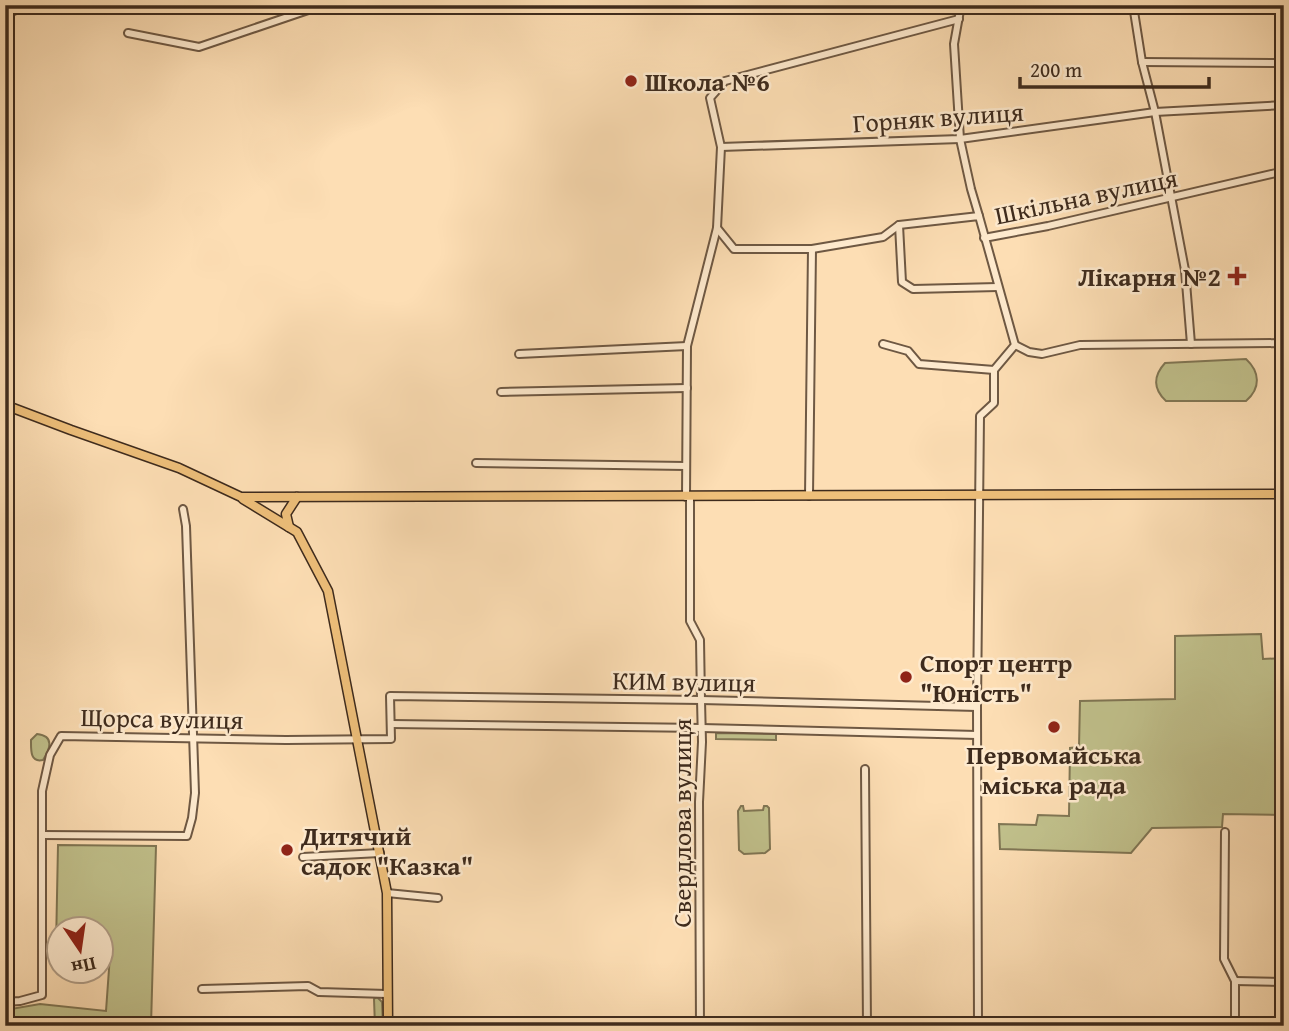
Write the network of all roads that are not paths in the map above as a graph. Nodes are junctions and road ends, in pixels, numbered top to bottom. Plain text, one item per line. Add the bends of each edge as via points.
1 (27, 5) edge
2 (117, 5) edge
3 (125, 5) edge
4 (323, 5) edge
5 (961, 5) edge
6 (1133, 5) edge
7 (5, 15) edge
8 (959, 19) junction
9 (128, 33) dead end
10 (1142, 62) junction
11 (1284, 63) edge
12 (1284, 104) edge
13 (1155, 112) junction
14 (960, 139) junction
15 (721, 147) junction
16 (1284, 173) edge
17 (1171, 197) junction
18 (979, 216) junction
19 (899, 225) junction
20 (717, 228) junction
21 (984, 238) junction
22 (812, 249) junction
23 (998, 287) junction
24 (1284, 343) edge
25 (883, 344) dead end
26 (1191, 344) junction
27 (1015, 345) junction
28 (687, 346) junction
29 (519, 354) dead end
30 (993, 370) junction
31 (687, 388) junction
32 (501, 392) dead end
33 (5, 405) edge
34 (476, 463) dead end
35 (686, 466) junction
36 (1284, 494) edge
37 (980, 495) junction
38 (809, 496) junction
39 (241, 497) junction
40 (297, 497) junction
41 (688, 497) junction
42 (183, 509) dead end
43 (289, 527) junction
44 (701, 700) junction
45 (977, 707) junction
46 (391, 724) junction
47 (702, 728) junction
48 (977, 735) junction
49 (193, 738) junction
50 (356, 740) junction
51 (865, 769) dead end
52 (1225, 832) dead end
53 (42, 835) junction
54 (380, 853) junction
55 (303, 856) dead end
56 (387, 893) junction
57 (438, 898) dead end
58 (1235, 981) junction
59 (1284, 982) edge
60 (202, 989) dead end
61 (387, 994) junction
62 (5, 1002) edge
63 (388, 1026) edge
64 (700, 1026) edge
65 (867, 1026) edge
66 (978, 1026) edge
67 (1235, 1026) edge

1 - 7 street
2 - 3 street
4 - 9 street via 199,47
5 - 8 street
6 - 10 street
8 - 14 street via 954,44
8 - 15 street, Свердлова вулиця via 725,81 710,98
10 - 11 street
10 - 13 street
12 - 13 street, Горняк вулиця
13 - 14 street, Горняк вулиця
13 - 17 street
14 - 15 street, Горняк вулиця
14 - 18 street
15 - 20 street, Свердлова вулиця
16 - 17 street, Шкільна вулиця
17 - 21 street, Шкільна вулиця
17 - 26 street via 1185,270
18 - 19 street, Шкільна вулиця
18 - 21 street, Шкільна вулиця
19 - 22 street, Шкільна вулиця via 883,237
19 - 23 street via 902,282 913,289
20 - 22 street, Шкільна вулиця via 734,248
20 - 28 street, Свердлова вулиця
21 - 23 street
22 - 38 street
23 - 27 street
24 - 26 street
25 - 30 street via 908,351 919,364
26 - 27 street via 1080,345 1042,354
27 - 30 street
28 - 29 street
28 - 31 street, Свердлова вулиця
30 - 37 street via 994,403 980,416
31 - 32 street
31 - 35 street, Свердлова вулиця
33 - 39 main road via 179,468
34 - 35 street
35 - 41 street, Свердлова вулиця
36 - 37 main road
37 - 38 main road
37 - 45 street
38 - 41 main road
39 - 40 main road
39 - 43 main road
40 - 41 main road
40 - 43 main road via 286,514
41 - 44 street, Свердлова вулиця via 690,621 700,640
42 - 49 street
43 - 50 main road via 297,532 328,591
44 - 45 street, КИМ вулиця
44 - 46 street, КИМ вулиця via 390,696
44 - 47 street, Свердлова вулиця
45 - 48 street
46 - 47 street, КИМ вулиця
46 - 50 street, Щорса вулиця via 391,739
47 - 48 street, КИМ вулиця
47 - 64 street, Свердлова вулиця
48 - 66 street
49 - 50 street, Щорса вулиця
49 - 53 street, Щорса вулиця via 61,736 50,755 42,791
49 - 53 street via 195,793 187,836
50 - 54 main road
51 - 65 street
52 - 58 street via 1224,959
53 - 62 street, Щорса вулиця via 42,995
54 - 55 street
54 - 56 main road
56 - 57 street
56 - 61 main road
58 - 59 street
58 - 67 street
60 - 61 street via 308,986 319,992
61 - 63 main road

